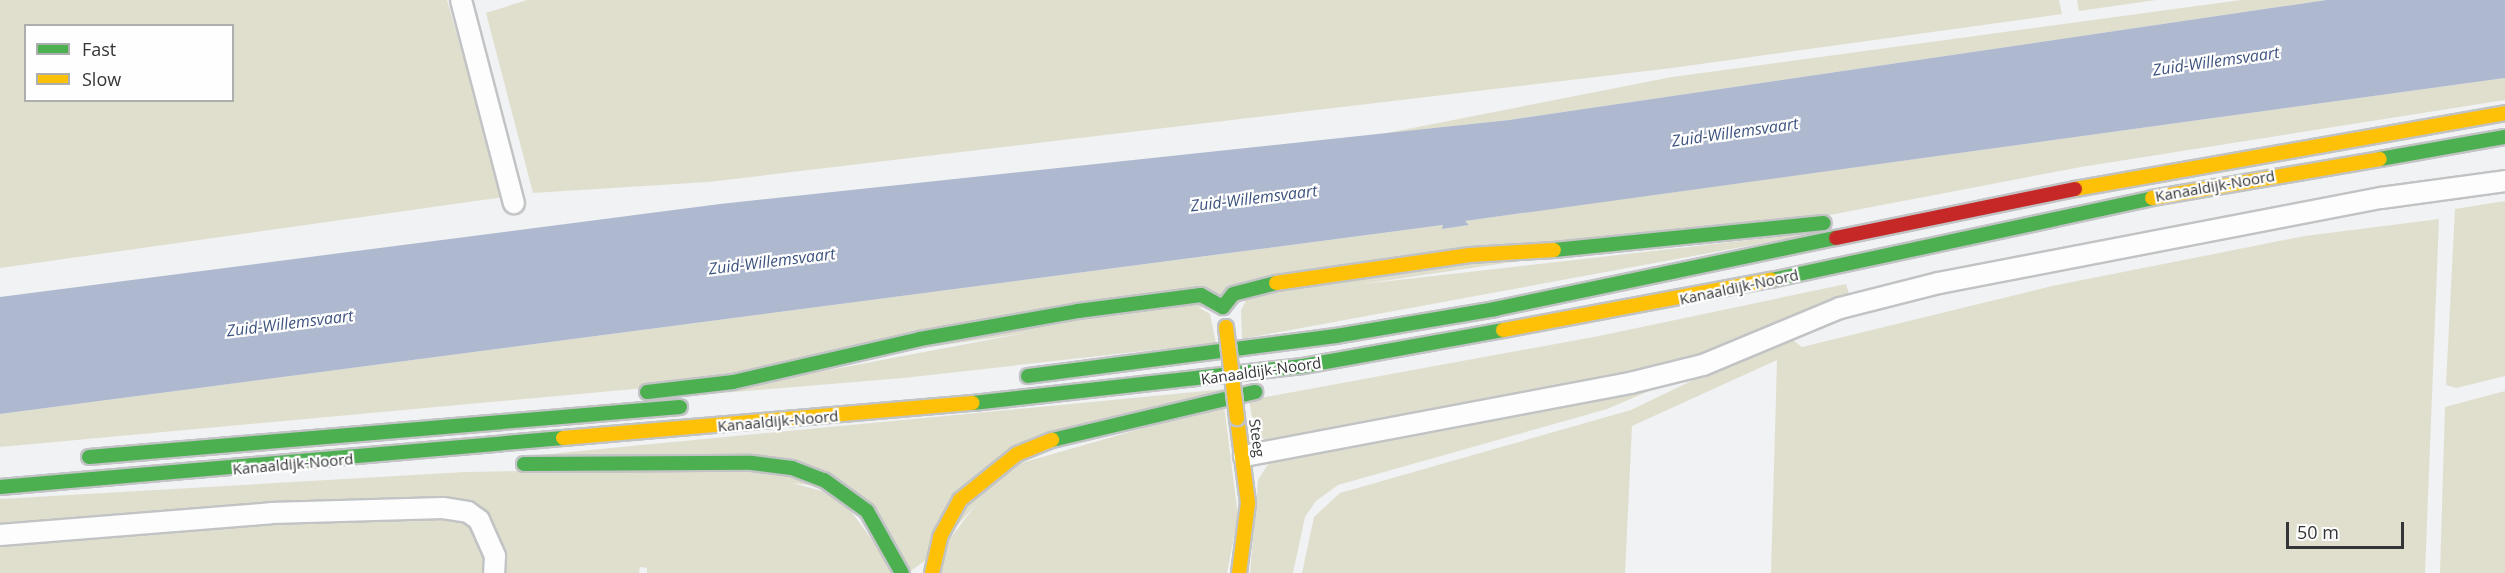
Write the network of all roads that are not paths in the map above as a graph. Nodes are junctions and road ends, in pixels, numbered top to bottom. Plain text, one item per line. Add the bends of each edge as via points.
1 (461, 0) edge
2 (2505, 113) edge
3 (2505, 137) edge
4 (2505, 181) edge
5 (514, 203) dead end
6 (1963, 213) junction
7 (1223, 307) junction
8 (1440, 345) junction
9 (1012, 377) dead end
10 (1314, 380) dead end
11 (1270, 389) dead end
12 (630, 394) dead end
13 (606, 397) dead end
14 (690, 406) dead end
15 (463, 425) junction
16 (394, 456) junction
17 (1244, 456) junction
18 (71, 459) dead end
19 (437, 464) dead end
20 (507, 464) dead end
21 (0, 487) edge
22 (0, 535) edge
23 (494, 573) edge
24 (902, 573) edge
25 (932, 573) edge
26 (1239, 573) edge

1 - 5 street
2 - 6 main road, Kanaaldijk-Noord via 2236,158
3 - 8 main road, Kanaaldijk-Noord via 2145,199 1729,290
4 - 17 street via 2370,200 1939,283 1840,308 1703,364 1630,383
6 - 7 main road via 1837,221 1624,245 1470,255 1252,287 1233,294
6 - 9 main road, Kanaaldijk-Noord via 1495,309 1336,336
7 - 12 main road via 1201,295 1078,311 921,339 733,382
7 - 17 main road, Steeg, bridge
8 - 10 main road via 1392,364
8 - 16 main road, Kanaaldijk-Noord via 1102,392
11 - 25 main road via 1060,437 1017,454 978,480 960,500 940,537
13 - 15 main road
14 - 15 main road, Kanaaldijk-Noord
15 - 18 main road, Kanaaldijk-Noord
16 - 19 main road
16 - 21 main road, Kanaaldijk-Noord
17 - 26 main road, Steeg via 1247,538
20 - 24 main road via 752,463 792,468 824,480 867,511 883,532
22 - 23 street via 271,513 443,508 468,512 479,519 495,556

